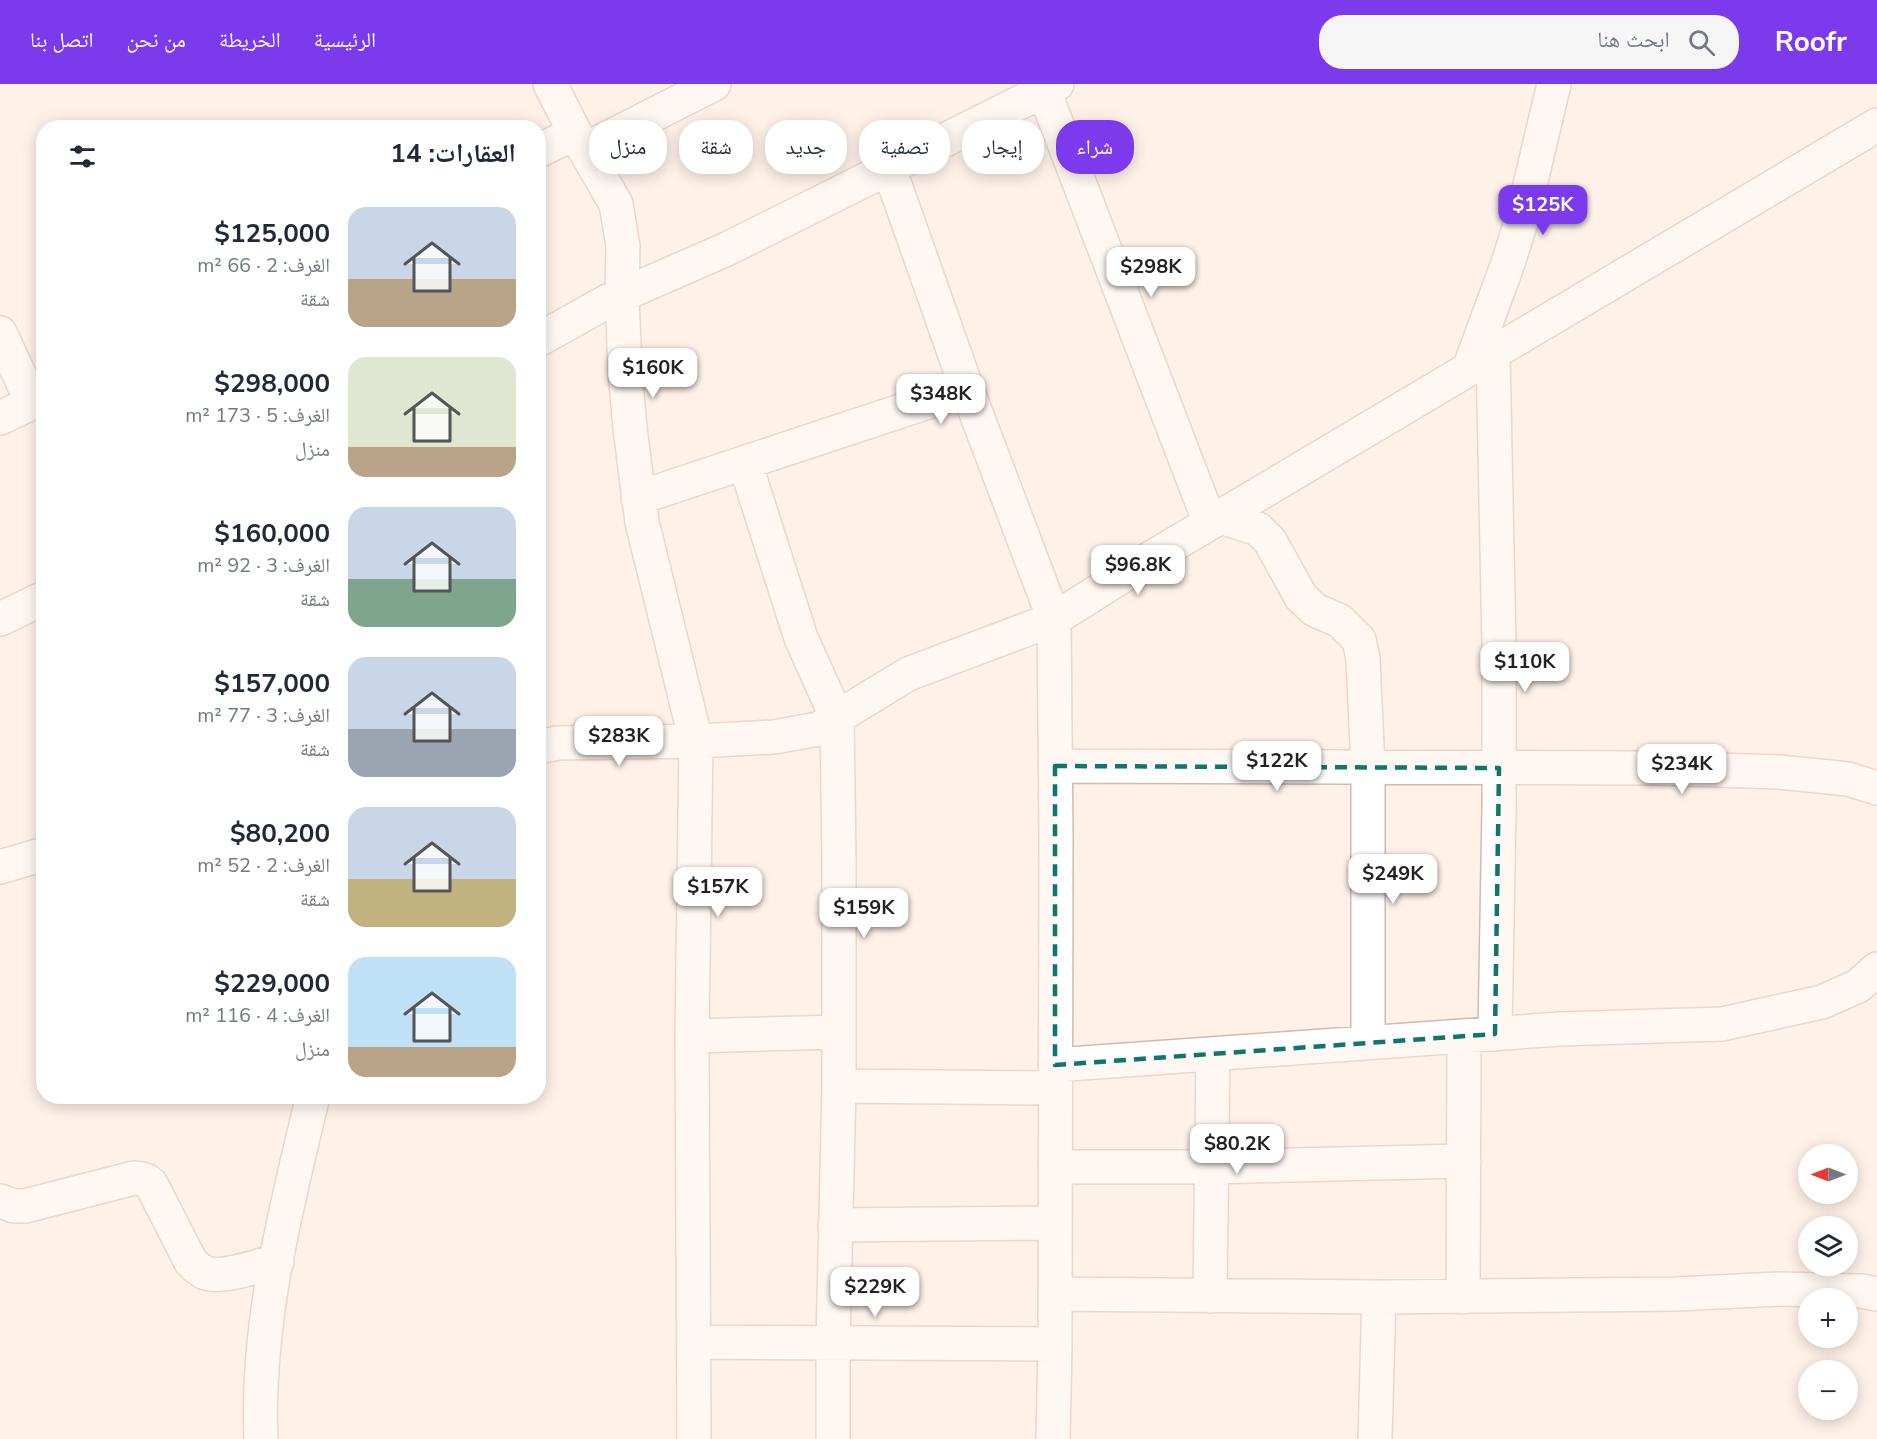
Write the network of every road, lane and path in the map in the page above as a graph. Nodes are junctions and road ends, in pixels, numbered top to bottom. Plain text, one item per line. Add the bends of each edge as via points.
1 (550, 84) edge
2 (714, 84) edge
3 (1554, 84) edge
4 (1050, 87) edge
5 (1874, 135) edge
6 (950, 137) edge
7 (580, 141) junction
8 (546, 149) edge
9 (877, 174) edge
10 (891, 174) edge
11 (622, 295) junction
12 (0, 333) edge
13 (546, 336) edge
14 (1481, 361) junction
15 (967, 389) junction
16 (36, 396) edge
17 (36, 401) edge
18 (0, 418) edge
19 (745, 463) junction
20 (638, 498) junction
21 (1216, 520) junction
22 (36, 602) edge
23 (0, 619) edge
24 (1054, 619) junction
25 (837, 718) junction
26 (696, 741) junction
27 (546, 745) edge
28 (1055, 766) junction
29 (1368, 767) junction
30 (1499, 768) junction
31 (1877, 788) edge
32 (36, 856) edge
33 (0, 867) edge
34 (1877, 969) edge
35 (839, 1032) junction
36 (1480, 1035) junction
37 (692, 1036) junction
38 (1368, 1043) junction
39 (1213, 1054) junction
40 (1055, 1076) junction
41 (839, 1086) junction
42 (311, 1104) edge
43 (1464, 1161) junction
44 (1055, 1167) junction
45 (1211, 1167) junction
46 (0, 1201) edge
47 (1055, 1223) junction
48 (835, 1225) junction
49 (277, 1261) junction
50 (1055, 1294) junction
51 (1877, 1294) edge
52 (1210, 1296) junction
53 (1463, 1297) junction
54 (1379, 1298) junction
55 (694, 1342) junction
56 (832, 1343) junction
57 (1055, 1344) junction
58 (261, 1439) edge
59 (694, 1439) edge
60 (832, 1439) edge
61 (1053, 1439) edge
62 (1375, 1439) edge

1 - 7 street
2 - 7 street
3 - 14 street via 1522,219
4 - 6 street
4 - 21 street
5 - 14 street
7 - 8 street
7 - 11 street via 616,204 623,246
9 - 11 street via 727,249
10 - 15 street
11 - 13 street
11 - 20 street via 625,372
12 - 16 street
14 - 21 street
14 - 30 street via 1499,646
15 - 19 street
15 - 24 street
17 - 18 street
19 - 20 street
19 - 25 street via 801,638
20 - 26 street
21 - 24 street
21 - 29 street via 1258,529 1270,541 1301,597 1315,610 1340,621 1359,640
22 - 23 street
24 - 25 street via 908,674
24 - 28 street
25 - 26 street via 818,729 774,737
25 - 35 street
26 - 27 street
26 - 37 street
28 - 29 street
28 - 40 street
29 - 30 street
29 - 38 street
30 - 31 street via 1779,772 1848,779
30 - 36 street
32 - 33 street
34 - 36 street via 1858,986 1822,1002 1722,1024
35 - 37 street
35 - 41 street
36 - 38 street
36 - 43 street
37 - 55 street
38 - 39 street
39 - 40 street
39 - 45 street
40 - 41 street
40 - 44 street
41 - 48 street
42 - 49 street
43 - 45 street
43 - 53 street
44 - 45 street
44 - 47 street
45 - 52 street
46 - 49 street via 25,1206 141,1178 151,1184 191,1262 207,1274 219,1275
47 - 48 street
47 - 50 street
48 - 56 street
49 - 58 street via 264,1328
50 - 52 street
50 - 57 street
51 - 53 street via 1779,1289
52 - 54 street
53 - 54 street
54 - 62 street
55 - 56 street
55 - 59 street
56 - 57 street
56 - 60 street
57 - 61 street

